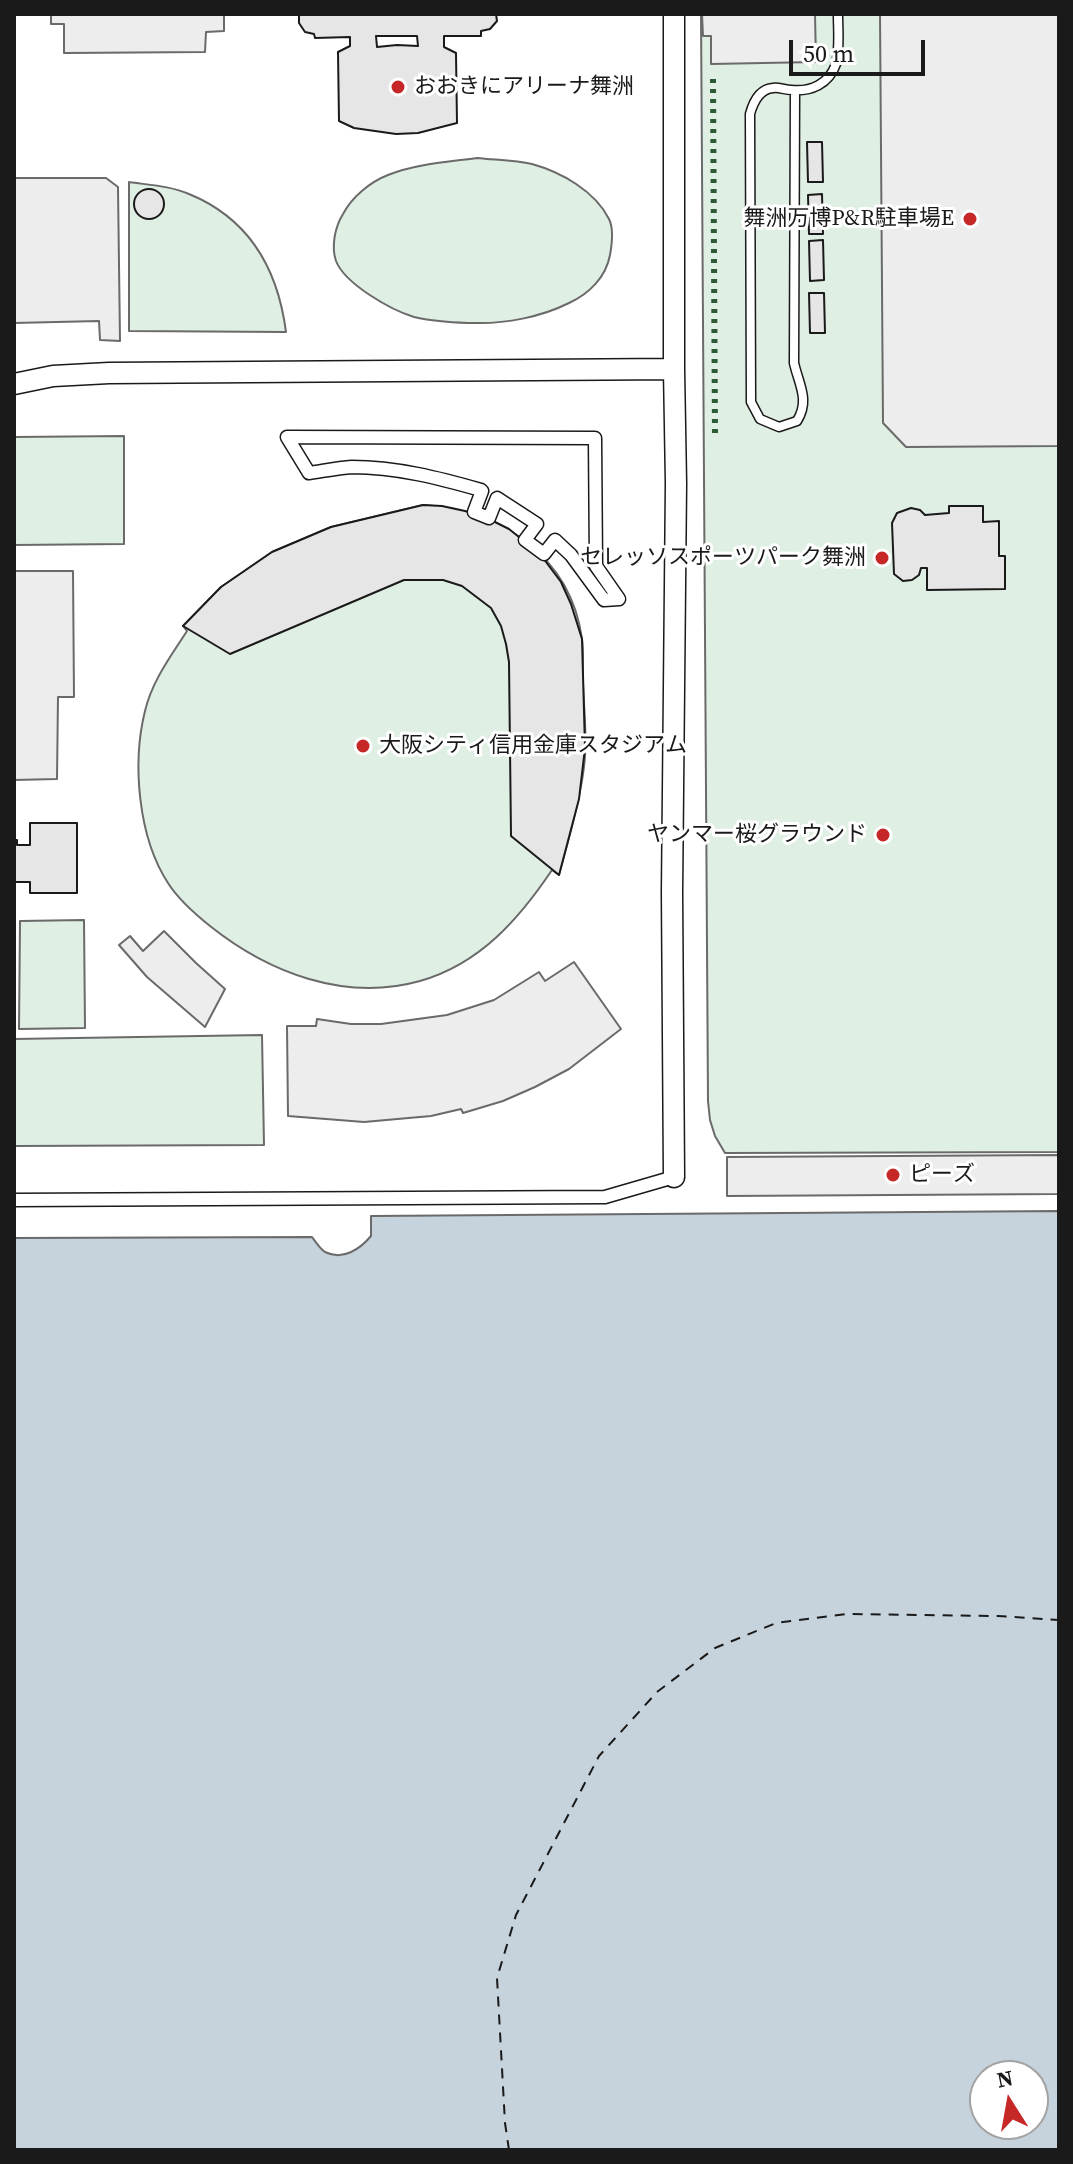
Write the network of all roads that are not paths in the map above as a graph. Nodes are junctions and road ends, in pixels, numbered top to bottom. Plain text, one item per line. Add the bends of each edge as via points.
1 (674, 14) edge
2 (838, 14) edge
3 (795, 91) junction
4 (674, 369) junction
5 (14, 384) edge
6 (497, 498) joint
7 (674, 1177) joint
8 (14, 1200) edge

1 - 4 street
2 - 3 lane via 838,50 831,75 823,84
3 - 3 lane via 794,363 804,404 797,421 779,427 760,419 751,402 750,114 764,91
4 - 5 street via 109,373
4 - 7 street
6 - 6 street via 489,518 474,512 482,491 437,477 349,467 309,473 287,437 595,438 596,566 619,599 604,600 555,540 544,554 525,540 537,524
7 - 8 street via 605,1197

